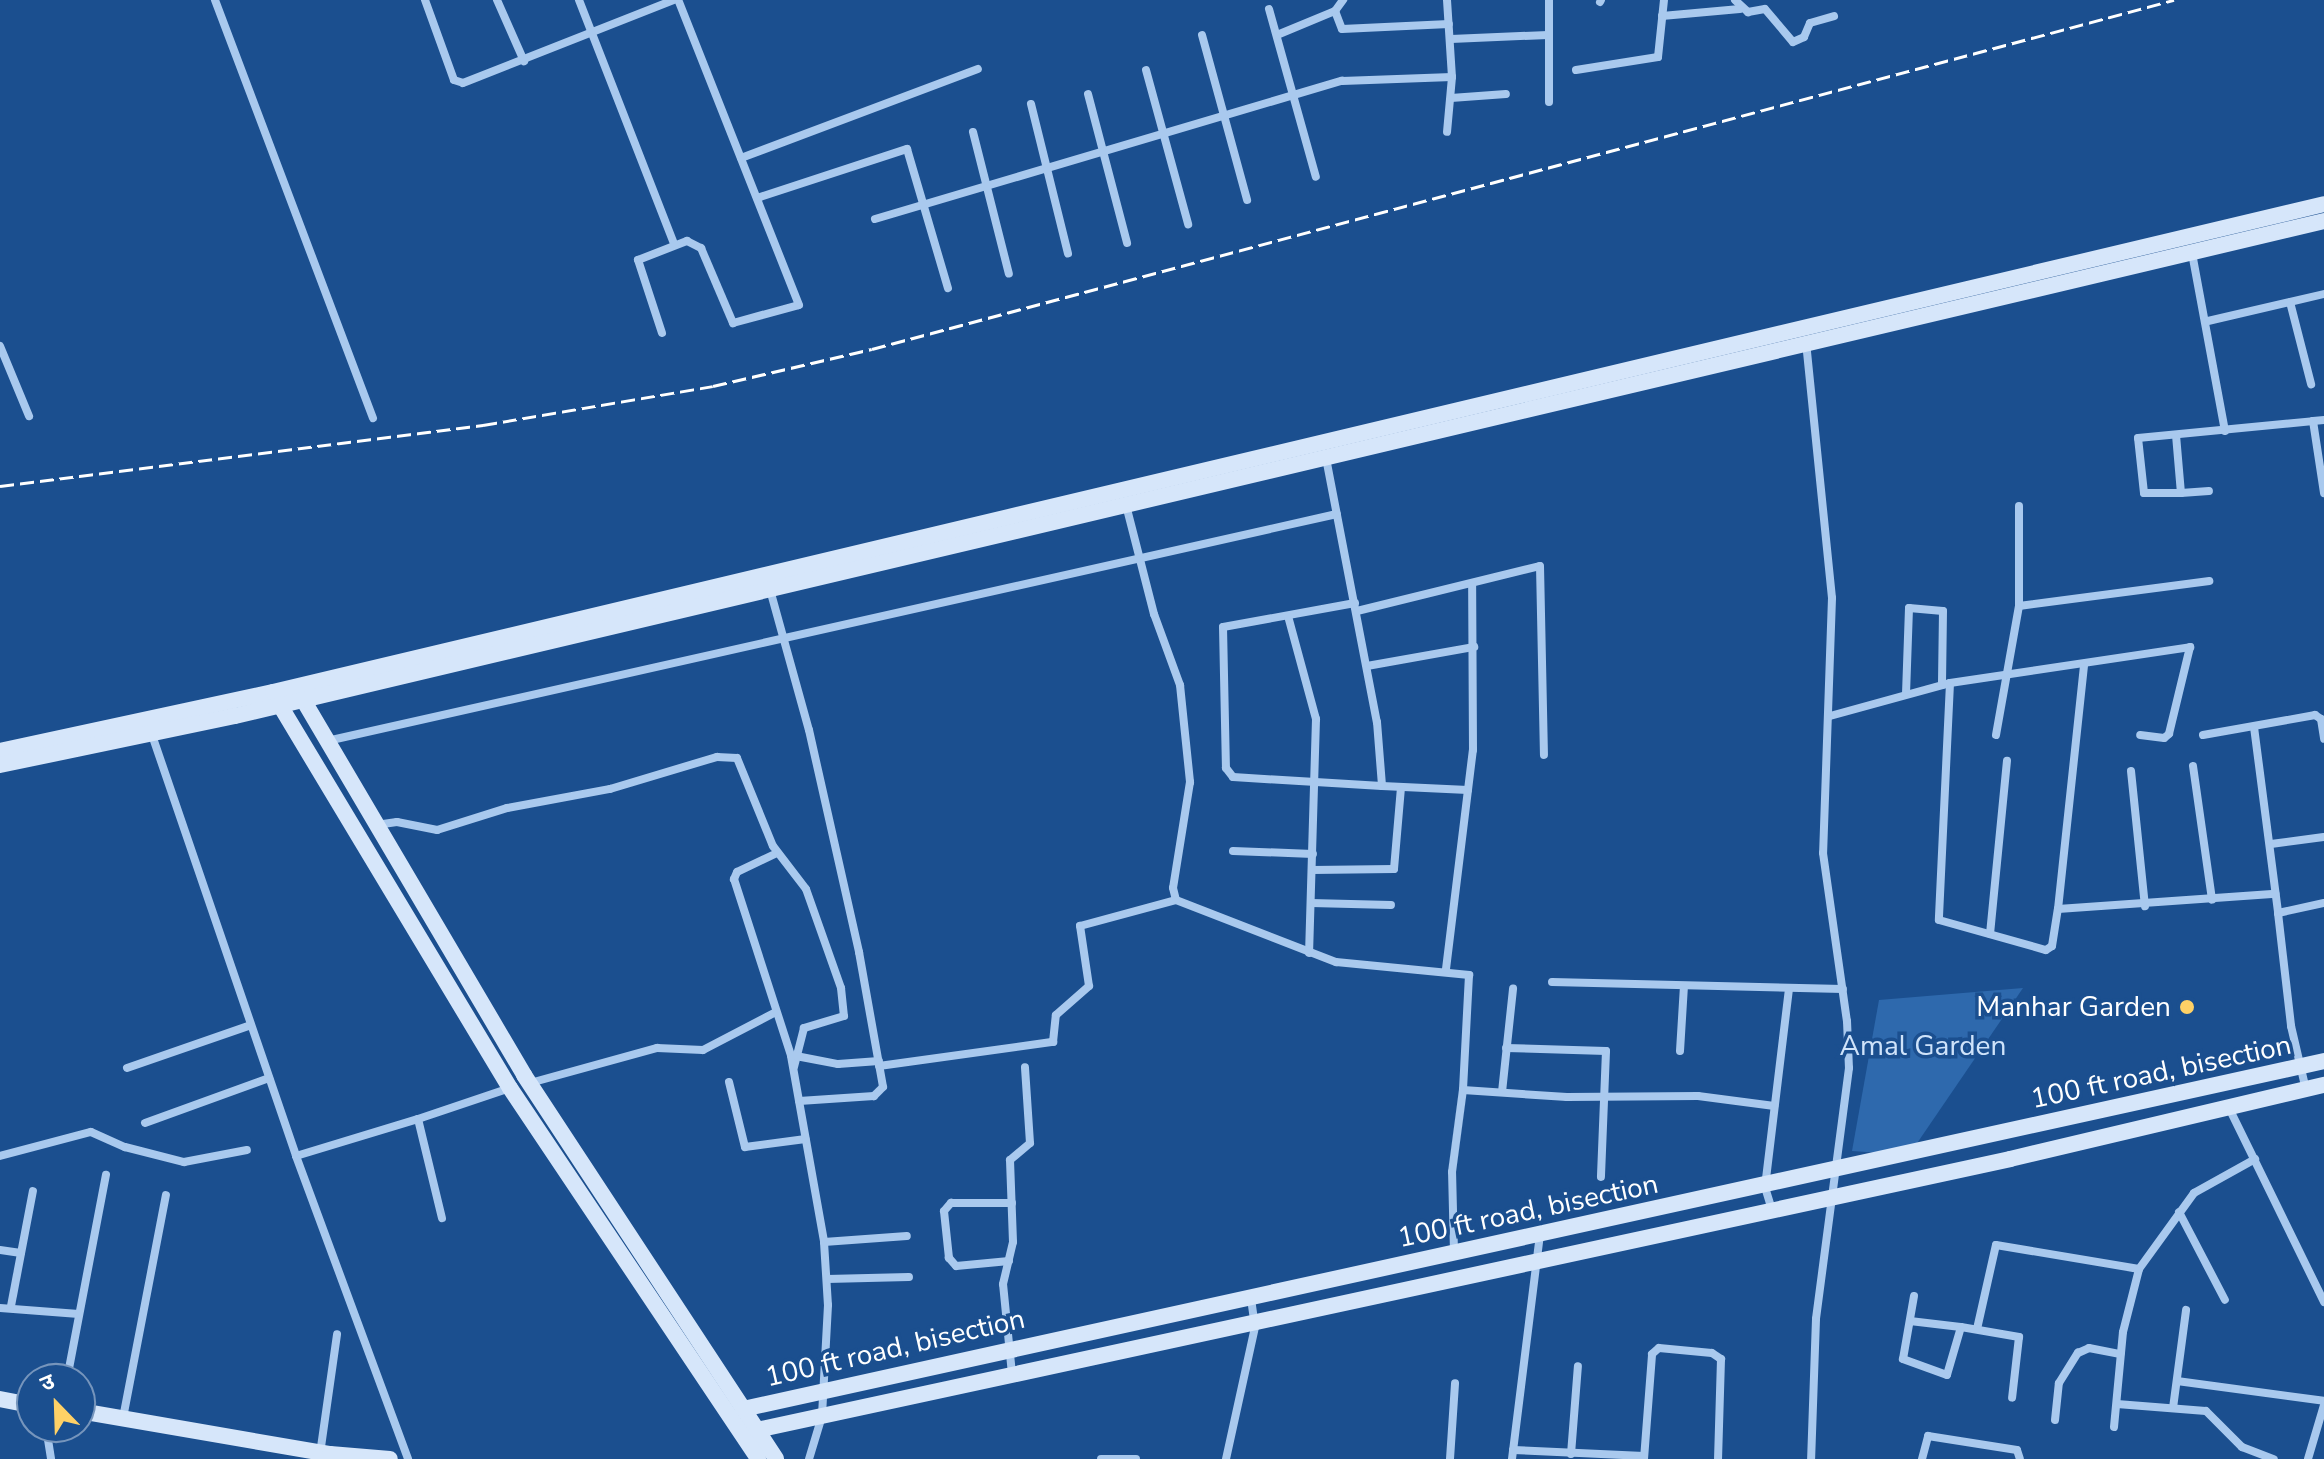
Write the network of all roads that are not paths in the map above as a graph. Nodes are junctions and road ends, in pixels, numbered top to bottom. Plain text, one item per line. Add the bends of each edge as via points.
1 (215, 0) edge
2 (425, 0) edge
3 (497, 0) edge
4 (579, 0) edge
5 (676, 0) edge
6 (1343, 0) edge
7 (1447, 0) edge
8 (1549, 0) edge
9 (1664, 0) edge
10 (1738, 4) edge
11 (1269, 9) dead end
12 (1335, 11) junction
13 (1662, 16) junction
14 (1834, 16) dead end
15 (1449, 24) junction
16 (592, 33) junction
17 (1202, 35) dead end
18 (1277, 35) junction
19 (1548, 35) junction
20 (1451, 39) junction
21 (524, 61) junction
22 (978, 69) dead end
23 (1146, 70) dead end
24 (1576, 70) dead end
25 (1452, 77) junction
26 (1088, 94) dead end
27 (1506, 94) dead end
28 (1294, 98) junction
29 (1451, 98) junction
30 (1549, 102) dead end
31 (1031, 104) dead end
32 (1226, 116) junction
33 (973, 132) dead end
34 (1165, 132) junction
35 (1447, 132) dead end
36 (1104, 148) junction
37 (741, 158) junction
38 (1048, 164) junction
39 (1316, 177) dead end
40 (985, 185) junction
41 (757, 198) junction
42 (1247, 200) dead end
43 (925, 201) junction
44 (2324, 204) edge
45 (875, 219) dead end
46 (2324, 221) edge
47 (1188, 224) dead end
48 (1127, 243) dead end
49 (674, 244) junction
50 (2202, 245) junction
51 (1068, 254) dead end
52 (1009, 274) dead end
53 (948, 288) dead end
54 (2324, 294) edge
55 (2290, 302) junction
56 (2208, 321) junction
57 (1806, 325) junction
58 (662, 333) dead end
59 (1806, 343) junction
60 (0, 346) edge
61 (1640, 374) junction
62 (2311, 384) dead end
63 (29, 416) dead end
64 (373, 418) dead end
65 (2324, 420) edge
66 (2313, 421) junction
67 (2225, 431) junction
68 (2176, 435) junction
69 (1324, 448) junction
70 (1122, 489) junction
71 (2209, 491) dead end
72 (2181, 493) junction
73 (2324, 493) edge
74 (1126, 506) junction
75 (2019, 506) dead end
76 (1337, 514) junction
77 (1140, 561) junction
78 (767, 580) junction
79 (2209, 581) dead end
80 (1472, 585) junction
81 (2019, 606) junction
82 (1356, 607) junction
83 (1288, 616) junction
84 (783, 638) junction
85 (1474, 647) junction
86 (2084, 664) junction
87 (1367, 666) junction
88 (2006, 673) junction
89 (1946, 684) junction
90 (298, 692) junction
91 (1906, 694) junction
92 (275, 698) junction
93 (1830, 716) junction
94 (149, 727) junction
95 (2254, 727) junction
96 (1996, 735) dead end
97 (2140, 735) dead end
98 (2203, 735) dead end
99 (2324, 739) edge
100 (326, 741) junction
101 (0, 751) edge
102 (1544, 755) dead end
103 (2007, 761) dead end
104 (0, 765) edge
105 (2193, 766) dead end
106 (2131, 771) dead end
107 (1314, 783) junction
108 (1382, 786) junction
109 (1401, 787) junction
110 (1468, 790) junction
111 (376, 825) junction
112 (2324, 837) edge
113 (2271, 844) junction
114 (1233, 851) dead end
115 (777, 853) junction
116 (1313, 854) junction
117 (1312, 870) junction
118 (2275, 894) junction
119 (1176, 900) junction
120 (2212, 900) junction
121 (1311, 903) junction
122 (2324, 903) edge
123 (1391, 905) dead end
124 (2145, 906) junction
125 (2058, 909) junction
126 (2278, 913) junction
127 (1990, 934) junction
128 (1309, 953) junction
129 (1446, 969) junction
130 (1552, 982) dead end
131 (1684, 986) junction
132 (1513, 989) dead end
133 (1843, 989) junction
134 (1789, 990) junction
135 (774, 1013) junction
136 (251, 1025) junction
137 (1506, 1048) junction
138 (1680, 1051) dead end
139 (796, 1056) junction
140 (2324, 1061) edge
141 (879, 1064) junction
142 (794, 1067) junction
143 (1025, 1067) dead end
144 (127, 1068) dead end
145 (2298, 1071) junction
146 (269, 1078) junction
147 (729, 1082) dead end
148 (529, 1083) junction
149 (2324, 1085) edge
150 (510, 1088) junction
151 (1463, 1090) junction
152 (1502, 1092) junction
153 (2307, 1092) junction
154 (1606, 1095) junction
155 (2178, 1095) junction
156 (799, 1101) junction
157 (1774, 1106) junction
158 (2230, 1110) junction
159 (2101, 1112) junction
160 (418, 1119) junction
161 (2184, 1120) junction
162 (145, 1123) dead end
163 (2105, 1138) junction
164 (805, 1139) junction
165 (247, 1150) dead end
166 (0, 1156) edge
167 (296, 1156) junction
168 (2255, 1159) junction
169 (1837, 1171) junction
170 (106, 1175) dead end
171 (1601, 1177) dead end
172 (1765, 1187) junction
173 (33, 1191) dead end
174 (166, 1195) dead end
175 (1835, 1197) junction
176 (1012, 1203) junction
177 (1772, 1210) junction
178 (2179, 1212) junction
179 (442, 1218) dead end
180 (1540, 1235) junction
181 (907, 1236) dead end
182 (824, 1242) junction
183 (0, 1250) edge
184 (21, 1253) junction
185 (1454, 1253) junction
186 (1539, 1259) junction
187 (1009, 1261) junction
188 (2139, 1269) junction
189 (909, 1277) dead end
190 (827, 1279) junction
191 (1914, 1296) dead end
192 (1251, 1298) junction
193 (2225, 1300) dead end
194 (2324, 1302) edge
195 (11, 1306) junction
196 (0, 1308) edge
197 (2186, 1310) dead end
198 (79, 1314) junction
199 (1255, 1320) junction
200 (1910, 1321) junction
201 (1961, 1327) junction
202 (1977, 1329) junction
203 (337, 1334) dead end
204 (1007, 1349) junction
205 (2120, 1354) junction
206 (70, 1363) edge
207 (1578, 1366) dead end
208 (1012, 1374) junction
209 (2177, 1381) junction
210 (1455, 1383) dead end
211 (822, 1390) junction
212 (2012, 1398) dead end
213 (2324, 1403) edge
214 (2117, 1404) junction
215 (2173, 1408) junction
216 (743, 1409) junction
217 (96, 1414) edge
218 (822, 1416) junction
219 (123, 1418) junction
220 (2055, 1420) dead end
221 (2114, 1427) dead end
222 (757, 1430) junction
223 (1513, 1454) edge
224 (1571, 1454) junction
225 (331, 1456) edge
226 (1644, 1458) edge
227 (390, 1459) edge
228 (408, 1459) edge
229 (758, 1459) edge
230 (776, 1459) edge
231 (809, 1459) edge
232 (1101, 1459) edge
233 (1136, 1459) edge
234 (1226, 1459) edge
235 (1450, 1459) edge
236 (1718, 1459) edge
237 (1811, 1459) edge
238 (1922, 1459) edge
239 (2020, 1459) edge
240 (2274, 1459) edge
241 (2308, 1459) edge

1 - 64 street
2 - 21 street via 458,83
3 - 21 street
4 - 16 street
5 - 16 street
5 - 37 street
6 - 12 street
7 - 15 street
8 - 19 street
9 - 13 street
10 - 13 street
10 - 14 street via 1765,9 1793,42 1804,37 1810,23
11 - 18 street
12 - 15 street via 1342,29
12 - 18 street
13 - 24 street via 1658,57
15 - 20 street
16 - 21 street
16 - 49 street
17 - 32 street
18 - 28 street
19 - 20 street
19 - 30 street
20 - 25 street
22 - 37 street
23 - 34 street
25 - 28 street via 1357,79
25 - 29 street
26 - 36 street
27 - 29 street
28 - 32 street
28 - 39 street
29 - 35 street
31 - 38 street
32 - 34 street
32 - 42 street
33 - 40 street
34 - 36 street
34 - 47 street
36 - 38 street
36 - 48 street
37 - 41 street
38 - 40 street
38 - 51 street
40 - 43 street
40 - 52 street
41 - 43 street via 902,147 910,153
41 - 49 street via 798,298 795,310 733,323 701,248 695,242
43 - 45 street
43 - 53 street
44 - 50 street
46 - 50 street
49 - 58 street via 638,260
50 - 56 street
50 - 57 street
50 - 59 street
54 - 55 street
55 - 56 street
55 - 62 street
56 - 67 street
57 - 59 street
57 - 61 street
59 - 61 street
59 - 93 street via 1832,598
60 - 63 street
61 - 69 street
65 - 66 street
66 - 67 street
66 - 73 street
67 - 68 street
68 - 72 street
68 - 72 street via 2137,440 2144,493
69 - 70 street
69 - 74 street
69 - 76 street
70 - 74 street
70 - 78 street
71 - 72 street
74 - 77 street
74 - 78 street
75 - 81 street
76 - 77 street
76 - 82 street
77 - 84 street
77 - 119 street via 1177,675 1190,782 1173,888
78 - 84 street
78 - 90 street
79 - 81 street
80 - 82 street
80 - 85 street
80 - 102 street via 1542,567
81 - 88 street
82 - 83 street
82 - 87 street
83 - 107 street via 1316,719
83 - 107 street via 1221,630 1226,768 1233,777
84 - 100 street
84 - 141 street via 859,952
85 - 87 street
85 - 110 street via 1476,707
86 - 88 street
86 - 97 street via 2191,648 2169,734
86 - 125 street
87 - 108 street via 1381,744
88 - 89 street
88 - 96 street
89 - 91 street
89 - 91 street via 1943,611 1909,608
89 - 127 street via 1938,915 1942,922
90 - 92 street
90 - 100 street
91 - 93 street
92 - 94 street
92 - 150 street
93 - 133 street via 1823,853
94 - 101 street
94 - 104 street
94 - 136 street
95 - 98 street
95 - 99 street via 2315,715 2321,719
95 - 113 street
100 - 111 street
103 - 127 street
105 - 120 street
106 - 124 street
107 - 108 street
107 - 116 street
108 - 109 street
109 - 110 street
109 - 117 street via 1394,869
110 - 129 street
111 - 115 street via 397,822 437,830 729,755 742,766
111 - 148 street
112 - 113 street
113 - 118 street
114 - 116 street
115 - 135 street via 737,872 734,879
115 - 139 street via 798,876 817,914 836,966 844,1013 804,1028
116 - 117 street
117 - 121 street
118 - 120 street
118 - 126 street
119 - 128 street
119 - 141 street via 1078,928 1089,986 1056,1015 1053,1042
120 - 124 street
121 - 123 street
121 - 128 street
122 - 126 street
124 - 125 street
125 - 127 street via 2050,949
126 - 145 street
128 - 129 street via 1362,965
129 - 151 street via 1471,977
130 - 131 street
131 - 134 street
131 - 138 street
132 - 137 street
133 - 134 street
133 - 169 street via 1849,1068
134 - 157 street
135 - 142 street
135 - 148 street via 703,1050 657,1048
136 - 144 street
136 - 146 street
137 - 152 street
137 - 154 street via 1600,1047 1608,1057
139 - 141 street
139 - 142 street
140 - 145 street, 100 ft road, bisection
141 - 156 street via 883,1087 878,1095
142 - 156 street
143 - 176 street via 1030,1143 1010,1160
145 - 153 street
145 - 155 street, 100 ft road, bisection
146 - 162 street
146 - 167 street
147 - 164 street via 745,1147
148 - 150 street
148 - 216 street
149 - 153 street, 100 ft road, bisection
150 - 160 street
150 - 229 street
151 - 152 street
151 - 185 street via 1452,1172
152 - 154 street
153 - 158 street, 100 ft road, bisection
154 - 157 street via 1698,1096
154 - 171 street
155 - 159 street, 100 ft road, bisection
155 - 161 street
156 - 164 street
157 - 172 street
158 - 161 street, 100 ft road, bisection
158 - 168 street
159 - 163 street
159 - 169 street, 100 ft road, bisection
160 - 167 street
160 - 179 street
161 - 163 street, 100 ft road, bisection
163 - 175 street, 100 ft road, bisection
164 - 182 street
165 - 166 street via 184,1162 91,1132
167 - 228 street
168 - 178 street via 2201,1186
168 - 194 street
169 - 172 street, 100 ft road, bisection
169 - 175 street
170 - 198 street
172 - 177 street
172 - 180 street, 100 ft road, bisection
173 - 184 street
174 - 219 street
175 - 177 street, 100 ft road, bisection
175 - 237 street via 1816,1319
176 - 187 street
176 - 187 street via 944,1207 949,1258 956,1266
177 - 186 street, 100 ft road, bisection
178 - 188 street
178 - 193 street
180 - 185 street, 100 ft road, bisection
180 - 186 street
181 - 182 street
182 - 190 street
183 - 184 street
184 - 195 street
185 - 192 street, 100 ft road, bisection
186 - 199 street, 100 ft road, bisection
186 - 223 street
187 - 204 street via 1003,1284
188 - 202 street via 1996,1245
188 - 205 street
189 - 190 street
190 - 211 street
191 - 200 street
192 - 199 street
192 - 204 street, 100 ft road, bisection
195 - 196 street
195 - 198 street
197 - 209 street
198 - 206 street
199 - 208 street, 100 ft road, bisection
199 - 234 street
200 - 201 street
200 - 201 street via 1903,1359 1946,1375
201 - 202 street
202 - 212 street via 2019,1337
203 - 225 street
204 - 208 street
204 - 211 street, 100 ft road, bisection
205 - 214 street
205 - 220 street via 2089,1348 2078,1353 2059,1383
207 - 224 street
208 - 218 street, 100 ft road, bisection
209 - 213 street
209 - 215 street
210 - 235 street
211 - 216 street, 100 ft road, bisection
211 - 218 street
213 - 241 street
214 - 215 street
214 - 221 street
215 - 240 street via 2212,1413 2242,1447
216 - 222 street
217 - 219 street
218 - 222 street, 100 ft road, bisection
218 - 231 street
219 - 225 street
222 - 230 street
223 - 224 street
224 - 226 street
225 - 227 street
226 - 236 street via 1652,1354 1659,1348 1712,1353 1721,1359
232 - 233 street
238 - 239 street via 1923,1438 1928,1436 2017,1450

